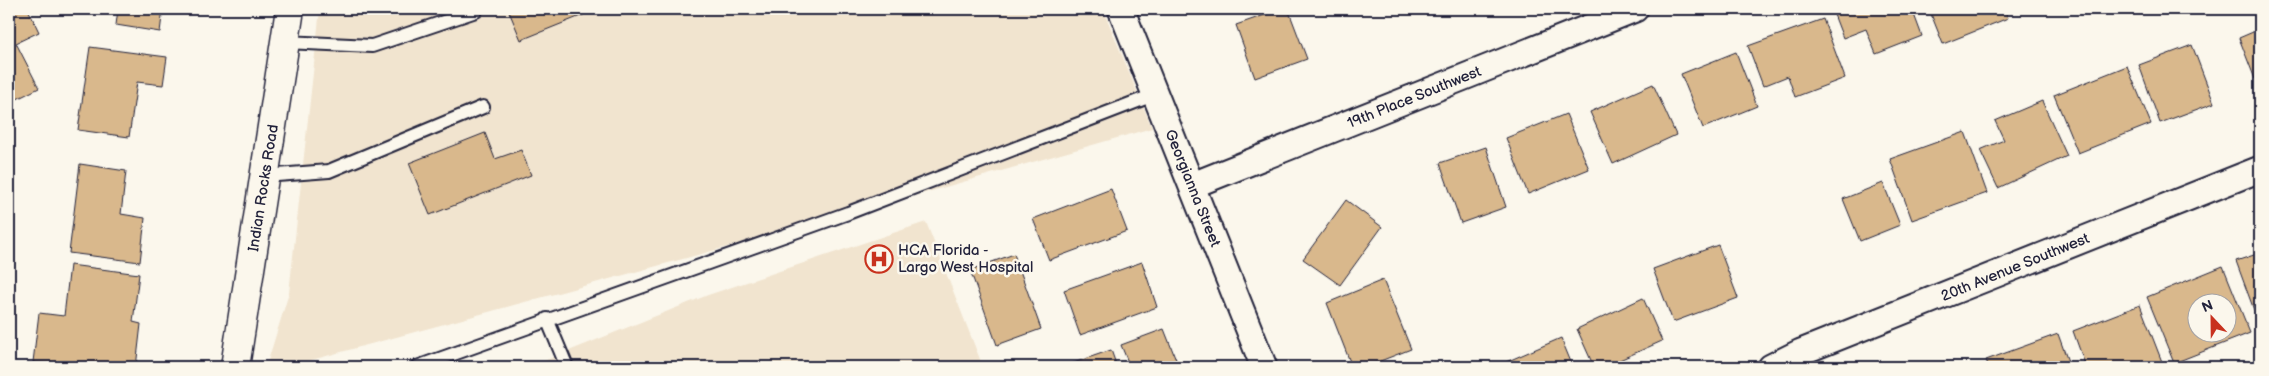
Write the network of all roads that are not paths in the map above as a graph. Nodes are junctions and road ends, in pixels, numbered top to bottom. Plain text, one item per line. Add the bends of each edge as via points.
1 (290, 9) edge
2 (1121, 9) edge
3 (1635, 9) edge
4 (476, 11) dead end
5 (285, 42) junction
6 (1156, 94) junction
7 (483, 107) dead end
8 (2260, 169) edge
9 (264, 176) junction
10 (1193, 185) junction
11 (547, 319) junction
12 (235, 367) edge
13 (417, 367) edge
14 (567, 367) edge
15 (1264, 367) edge
16 (1771, 367) edge

1 - 5 street, Indian Rocks Road
2 - 6 street, Georgianna Street
3 - 10 street, 19th Place Southwest
4 - 5 lane via 372,46
5 - 9 street, Indian Rocks Road
6 - 10 street, Georgianna Street
6 - 11 lane via 848,213
7 - 9 lane via 329,171
8 - 16 street, 20th Avenue Southwest via 1801,352
9 - 12 street, Indian Rocks Road
10 - 15 street, Georgianna Street
11 - 13 lane
11 - 14 lane

